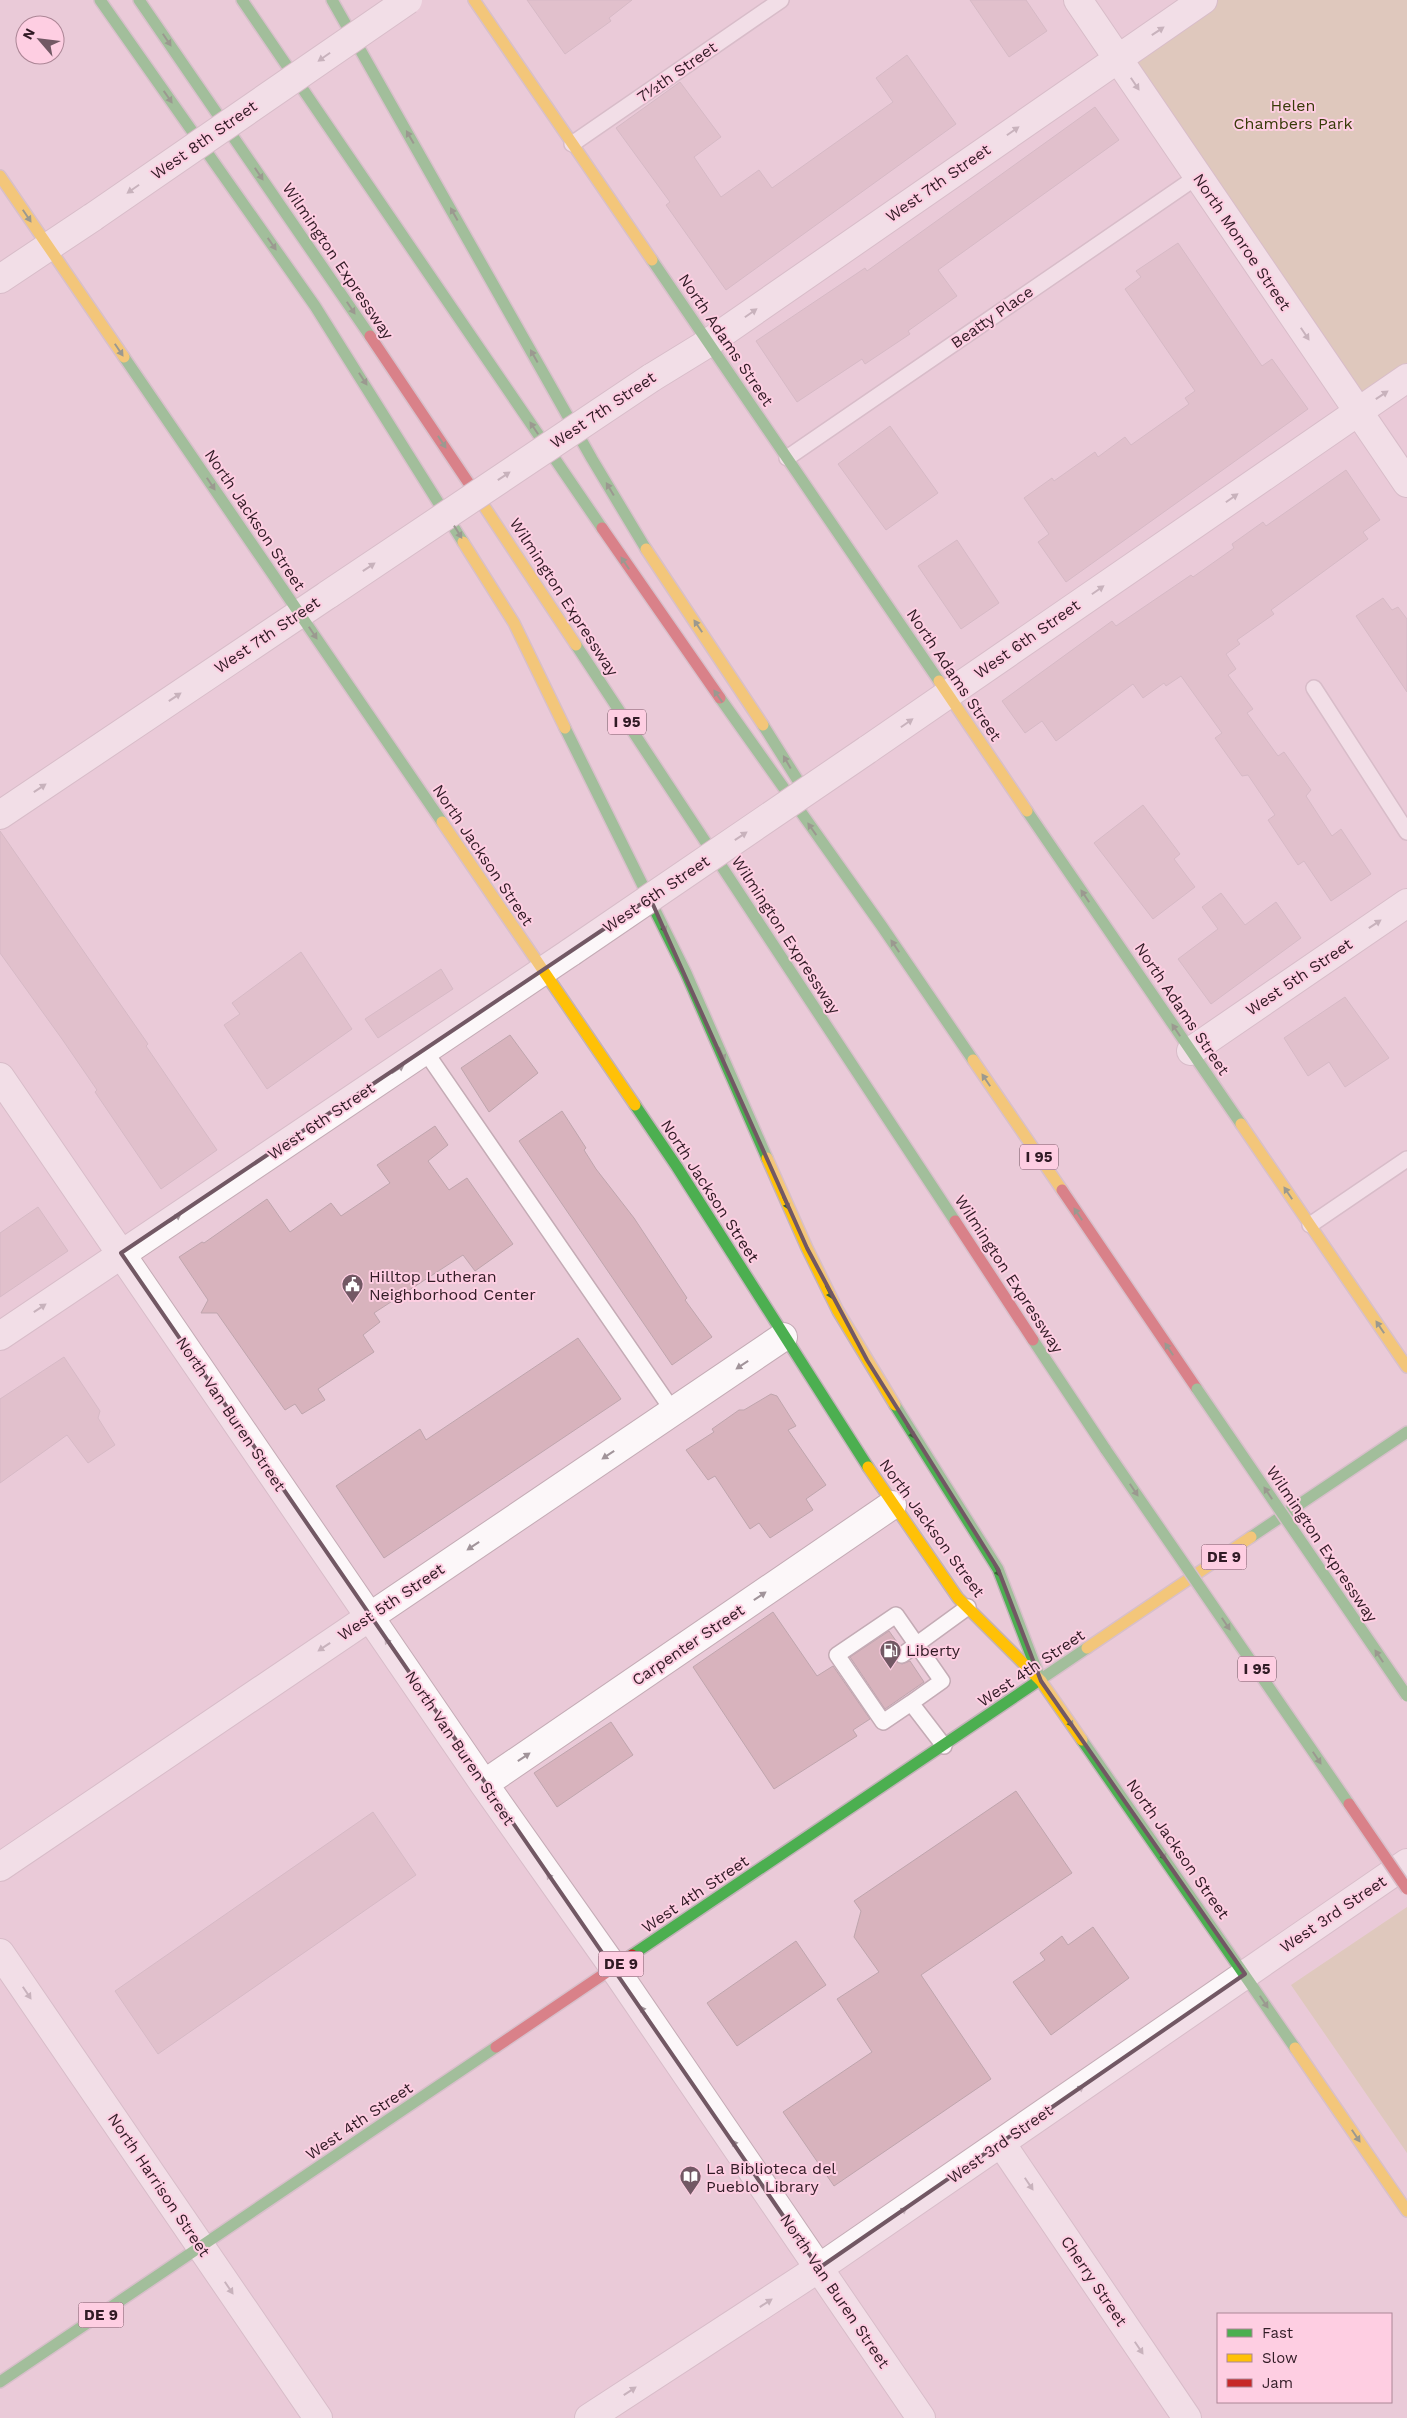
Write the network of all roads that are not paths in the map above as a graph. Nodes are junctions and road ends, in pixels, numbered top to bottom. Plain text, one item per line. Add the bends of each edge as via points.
1 (100, 0) edge
2 (139, 0) edge
3 (242, 0) edge
4 (332, 0) edge
5 (408, 0) edge
6 (474, 0) edge
7 (781, 0) edge
8 (1078, 0) edge
9 (1203, 0) edge
10 (1118, 58) junction
11 (572, 144) junction
12 (0, 176) edge
13 (1198, 176) junction
14 (48, 246) junction
15 (0, 279) edge
16 (708, 343) junction
17 (1407, 378) edge
18 (1358, 411) junction
19 (787, 458) junction
20 (1407, 484) edge
21 (299, 613) junction
22 (1314, 688) dead end
23 (948, 694) junction
24 (0, 815) edge
25 (1407, 832) edge
26 (1407, 903) edge
27 (881, 925) junction
28 (543, 972) junction
29 (425, 1051) junction
30 (1191, 1051) junction
31 (0, 1077) edge
32 (1407, 1159) edge
33 (1310, 1225) junction
34 (121, 1254) junction
35 (0, 1336) edge
36 (782, 1337) junction
37 (1407, 1367) edge
38 (673, 1411) junction
39 (1407, 1432) edge
40 (892, 1505) junction
41 (968, 1607) junction
42 (370, 1616) junction
43 (917, 1644) junction
44 (902, 1655) dead end
45 (1041, 1681) junction
46 (1407, 1696) edge
47 (911, 1703) junction
48 (944, 1746) junction
49 (484, 1784) junction
50 (1407, 1863) edge
51 (0, 1867) edge
52 (1407, 1889) edge
53 (0, 1953) edge
54 (614, 1968) junction
55 (1245, 1974) junction
56 (1002, 2143) junction
57 (1407, 2211) edge
58 (201, 2248) junction
59 (819, 2268) junction
60 (0, 2382) edge
61 (318, 2418) edge
62 (589, 2418) edge
63 (921, 2418) edge
64 (1186, 2418) edge

1 -> 45 main road via 316,306 514,623 686,973 807,1248 867,1360 998,1569
2 -> 52 main road, Wilmington Expressway / I 95, bridge via 418,406 1106,1450
27 -> 3 main road, Wilmington Expressway / I 95 via 642,587
27 -> 4 main road via 783,755 651,557 597,467
5 -> 14 street, West 8th Street, bridge
6 - 11 main road, North Adams Street
7 - 11 lane, 7½th Street
8 - 10 street, North Monroe Street
10 -> 9 street, West 7th Street
10 -> 13 street, North Monroe Street
16 -> 10 street, West 7th Street
11 - 16 main road, North Adams Street
12 -> 14 main road, North Jackson Street
13 -> 18 street, North Monroe Street
13 - 19 lane, Beatty Place
14 - 15 street, West 8th Street
14 -> 21 main road, North Jackson Street
16 - 19 main road, North Adams Street
21 -> 16 street, West 7th Street, bridge
18 -> 17 street, West 6th Street
18 - 20 street, North Monroe Street
23 -> 18 street, West 6th Street
19 - 23 main road, North Adams Street
24 -> 21 street, West 7th Street
21 -> 28 main road, North Jackson Street
22 - 25 lane
28 -> 23 street, West 6th Street, bridge
30 -> 23 main road, North Adams Street
30 -> 26 street, West 5th Street
46 -> 27 main road, Wilmington Expressway / I 95, bridge
28 - 29 street, West 6th Street
28 - 36 main road, North Jackson Street via 676,1167
34 -> 29 street, West 6th Street
29 - 38 lane
33 -> 30 main road, North Adams Street
31 - 34 street, North Van Buren Street
32 - 33 lane
37 -> 33 main road, North Adams Street
35 -> 34 street, West 6th Street
34 - 42 street, North Van Buren Street
36 -> 38 street, West 5th Street
36 - 40 main road, North Jackson Street
38 -> 42 street, West 5th Street
39 - 45 main road, West 4th Street / DE 9
40 - 41 main road, North Jackson Street via 958,1598
49 -> 40 street, Carpenter Street
41 - 43 lane
41 - 45 main road, North Jackson Street
49 -> 42 street, North Van Buren Street
42 -> 51 street, West 5th Street
43 - 44 lane
43 - 47 lane via 942,1680
43 - 47 lane via 896,1615 837,1655 862,1682 883,1722
45 - 48 main road, West 4th Street / DE 9
45 -> 55 main road, North Jackson Street
47 - 48 lane
48 - 54 main road, West 4th Street / DE 9
54 -> 49 street, North Van Buren Street
50 - 55 street, West 3rd Street
53 -> 58 street, North Harrison Street
54 - 58 main road, West 4th Street / DE 9
59 -> 54 street, North Van Buren Street
56 -> 55 street, West 3rd Street
55 -> 57 main road, North Jackson Street
59 -> 56 street, West 3rd Street
56 -> 64 street, Cherry Street
58 - 60 main road, West 4th Street / DE 9
58 -> 61 street, North Harrison Street
62 -> 59 street, West 3rd Street
59 - 63 street, North Van Buren Street

